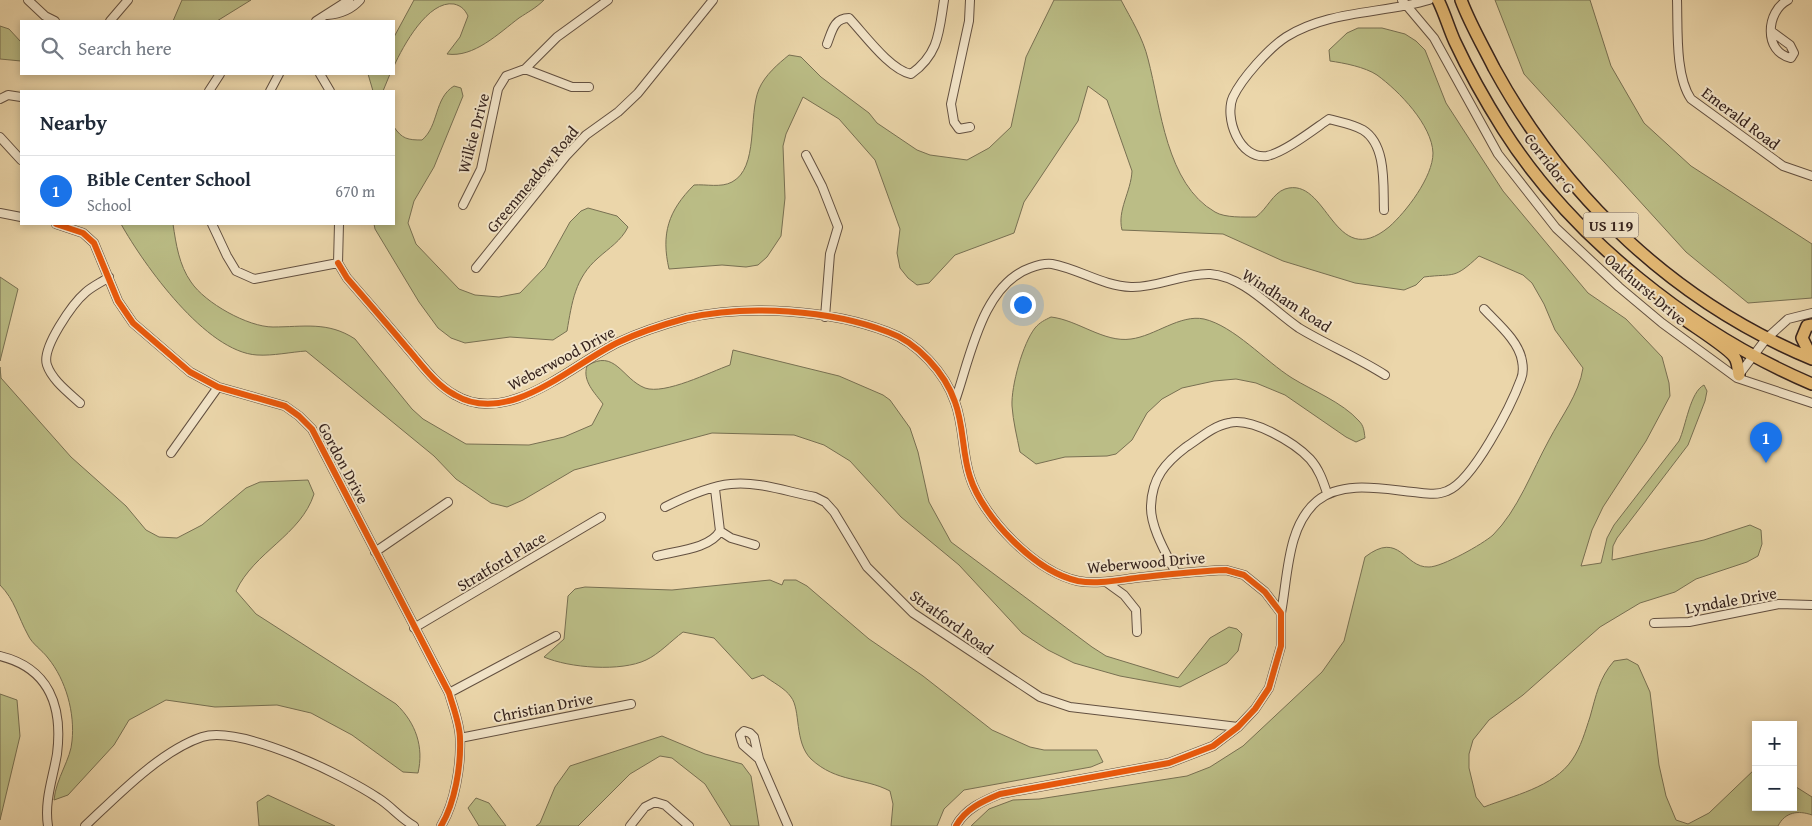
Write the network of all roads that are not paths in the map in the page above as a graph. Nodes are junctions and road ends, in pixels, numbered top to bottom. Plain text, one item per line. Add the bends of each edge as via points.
1 (28, 0) edge
2 (128, 0) edge
3 (349, 0) edge
4 (360, 0) edge
5 (608, 0) edge
6 (713, 0) edge
7 (944, 0) edge
8 (970, 0) edge
9 (1429, 0) edge
10 (1438, 0) edge
11 (1461, 0) edge
12 (1677, 0) edge
13 (1788, 0) edge
14 (1403, 3) edge
15 (327, 15) junction
16 (53, 20) edge
17 (111, 20) edge
18 (318, 20) edge
19 (1771, 31) dead end
20 (827, 44) dead end
21 (525, 70) junction
22 (219, 75) edge
23 (278, 75) edge
24 (321, 75) edge
25 (589, 87) dead end
26 (209, 90) edge
27 (271, 90) edge
28 (329, 90) edge
29 (20, 97) edge
30 (0, 99) edge
31 (970, 127) dead end
32 (0, 137) edge
33 (806, 155) dead end
34 (20, 159) edge
35 (1812, 176) edge
36 (463, 204) dead end
37 (1384, 210) dead end
38 (0, 213) edge
39 (20, 217) edge
40 (60, 225) edge
41 (212, 225) edge
42 (339, 225) edge
43 (338, 264) junction
44 (476, 268) dead end
45 (109, 277) junction
46 (1644, 282) junction
47 (1484, 309) dead end
48 (1812, 313) edge
49 (1801, 316) junction
50 (825, 317) junction
51 (1812, 318) edge
52 (1812, 325) edge
53 (1766, 339) junction
54 (1812, 352) edge
55 (1752, 356) junction
56 (1812, 359) edge
57 (1385, 375) dead end
58 (1738, 377) junction
59 (1812, 384) edge
60 (218, 387) junction
61 (955, 402) junction
62 (1812, 402) edge
63 (80, 403) dead end
64 (171, 453) dead end
65 (715, 488) junction
66 (1327, 493) junction
67 (448, 502) dead end
68 (665, 507) dead end
69 (601, 517) dead end
70 (720, 531) junction
71 (755, 545) dead end
72 (375, 552) junction
73 (657, 556) dead end
74 (1176, 573) junction
75 (1106, 582) junction
76 (1812, 604) edge
77 (1281, 613) junction
78 (1654, 623) dead end
79 (414, 628) junction
80 (1137, 632) dead end
81 (556, 636) dead end
82 (0, 656) edge
83 (449, 693) junction
84 (631, 704) dead end
85 (1238, 726) junction
86 (460, 738) junction
87 (759, 759) dead end
88 (48, 826) edge
89 (85, 826) edge
90 (414, 826) edge
91 (440, 826) edge
92 (630, 826) edge
93 (689, 826) edge
94 (788, 826) edge
95 (956, 826) edge

1 - 16 street
2 - 17 street
3 - 15 street
4 - 15 street via 341,13
5 - 21 street, Wilkie Drive via 557,37
6 - 44 street, Greenmeadow Road via 638,93 586,135 566,156
7 - 20 street via 932,54 911,74 889,64 849,18 836,22
8 - 31 street via 969,21 951,104 954,122 959,129
9 - 14 street
10 - 46 highway, Corridor G / US 119 via 1455,42 1494,114 1529,166 1576,221
11 - 53 highway, Corridor G / US 119 via 1523,119 1548,154 1602,217 1672,279
12 - 35 street, Emerald Road via 1681,70 1685,90 1691,99 1783,166
13 - 19 street via 1773,13
14 - 37 street via 1332,17 1286,37 1265,56 1233,98 1236,138 1252,154 1266,156 1278,152 1329,120 1364,130 1378,147
14 - 58 street, Oakhurst Drive via 1434,38 1498,154 1556,228 1655,317
15 - 18 street
21 - 25 street via 572,87
21 - 36 street, Wilkie Drive via 506,76 498,89 481,169
22 - 26 street
23 - 27 street
24 - 28 street
29 - 30 street via 8,95
32 - 34 street
33 - 50 street via 838,227 830,254
38 - 39 street
40 - 45 street, Gordon Drive via 88,237 98,248
41 - 43 street via 236,271 254,279
42 - 43 street
43 - 50 street, Weberwood Drive via 436,381 456,396 478,403 499,404 524,397 618,342 686,318 734,311 784,311
45 - 60 street, Gordon Drive via 118,301 141,332 190,372
45 - 63 street via 85,293 48,344 45,356 54,378
46 - 55 highway, Corridor G / US 119
46 - 58 highway via 1697,331 1728,350 1736,359
47 - 66 street via 1518,349 1522,377 1490,442 1471,470 1457,485 1436,494 1377,489 1340,489
48 - 49 street
49 - 51 street
49 - 53 street via 1788,320
50 - 61 street, Weberwood Drive via 890,332 906,342 921,352 941,375
52 - 54 highway via 1806,326 1802,338
53 - 55 street
53 - 56 highway, Corridor G / US 119
55 - 58 street
55 - 59 highway, Corridor G / US 119
57 - 61 street, Windham Road via 1300,328 1226,277 1208,274 1134,287 1117,286 1070,268 1044,263 1022,271 1008,282 988,307 978,328
58 - 62 street, Oakhurst Drive
60 - 64 street
60 - 72 street, Gordon Drive via 285,406 312,428
61 - 75 street, Weberwood Drive via 971,482 1005,532 1051,571 1078,581
65 - 68 street, Stratford Road
65 - 70 street
65 - 85 street, Stratford Road via 746,484 815,497 825,502 867,567 913,613 1040,697 1070,707
66 - 74 street via 1322,477 1310,459 1262,428 1230,422 1210,430 1174,456 1160,471 1154,486 1151,508 1160,541
66 - 77 street via 1303,515 1295,530
67 - 72 street
69 - 79 street, Stratford Place
70 - 71 street
70 - 73 street via 706,542
72 - 79 street, Gordon Drive
74 - 75 street, Weberwood Drive
74 - 77 street, Weberwood Drive via 1226,570 1244,575 1265,592
75 - 80 street via 1124,595 1136,610
76 - 78 street, Lyndale Drive via 1779,604 1689,622
77 - 85 street via 1281,646 1269,688
79 - 83 street, Gordon Drive
81 - 83 street
82 - 88 street via 25,664 40,676 51,694 58,719 57,753 47,806
83 - 86 street, Gordon Drive
84 - 86 street, Christian Drive
85 - 95 street via 1213,746 1169,763 1000,794 967,811
86 - 91 street, Gordon Drive via 458,772 446,817
87 - 94 street
89 - 90 street via 137,778 182,746 203,737 223,737 286,752 347,779 380,799
92 - 93 street via 645,807 655,802 665,805

